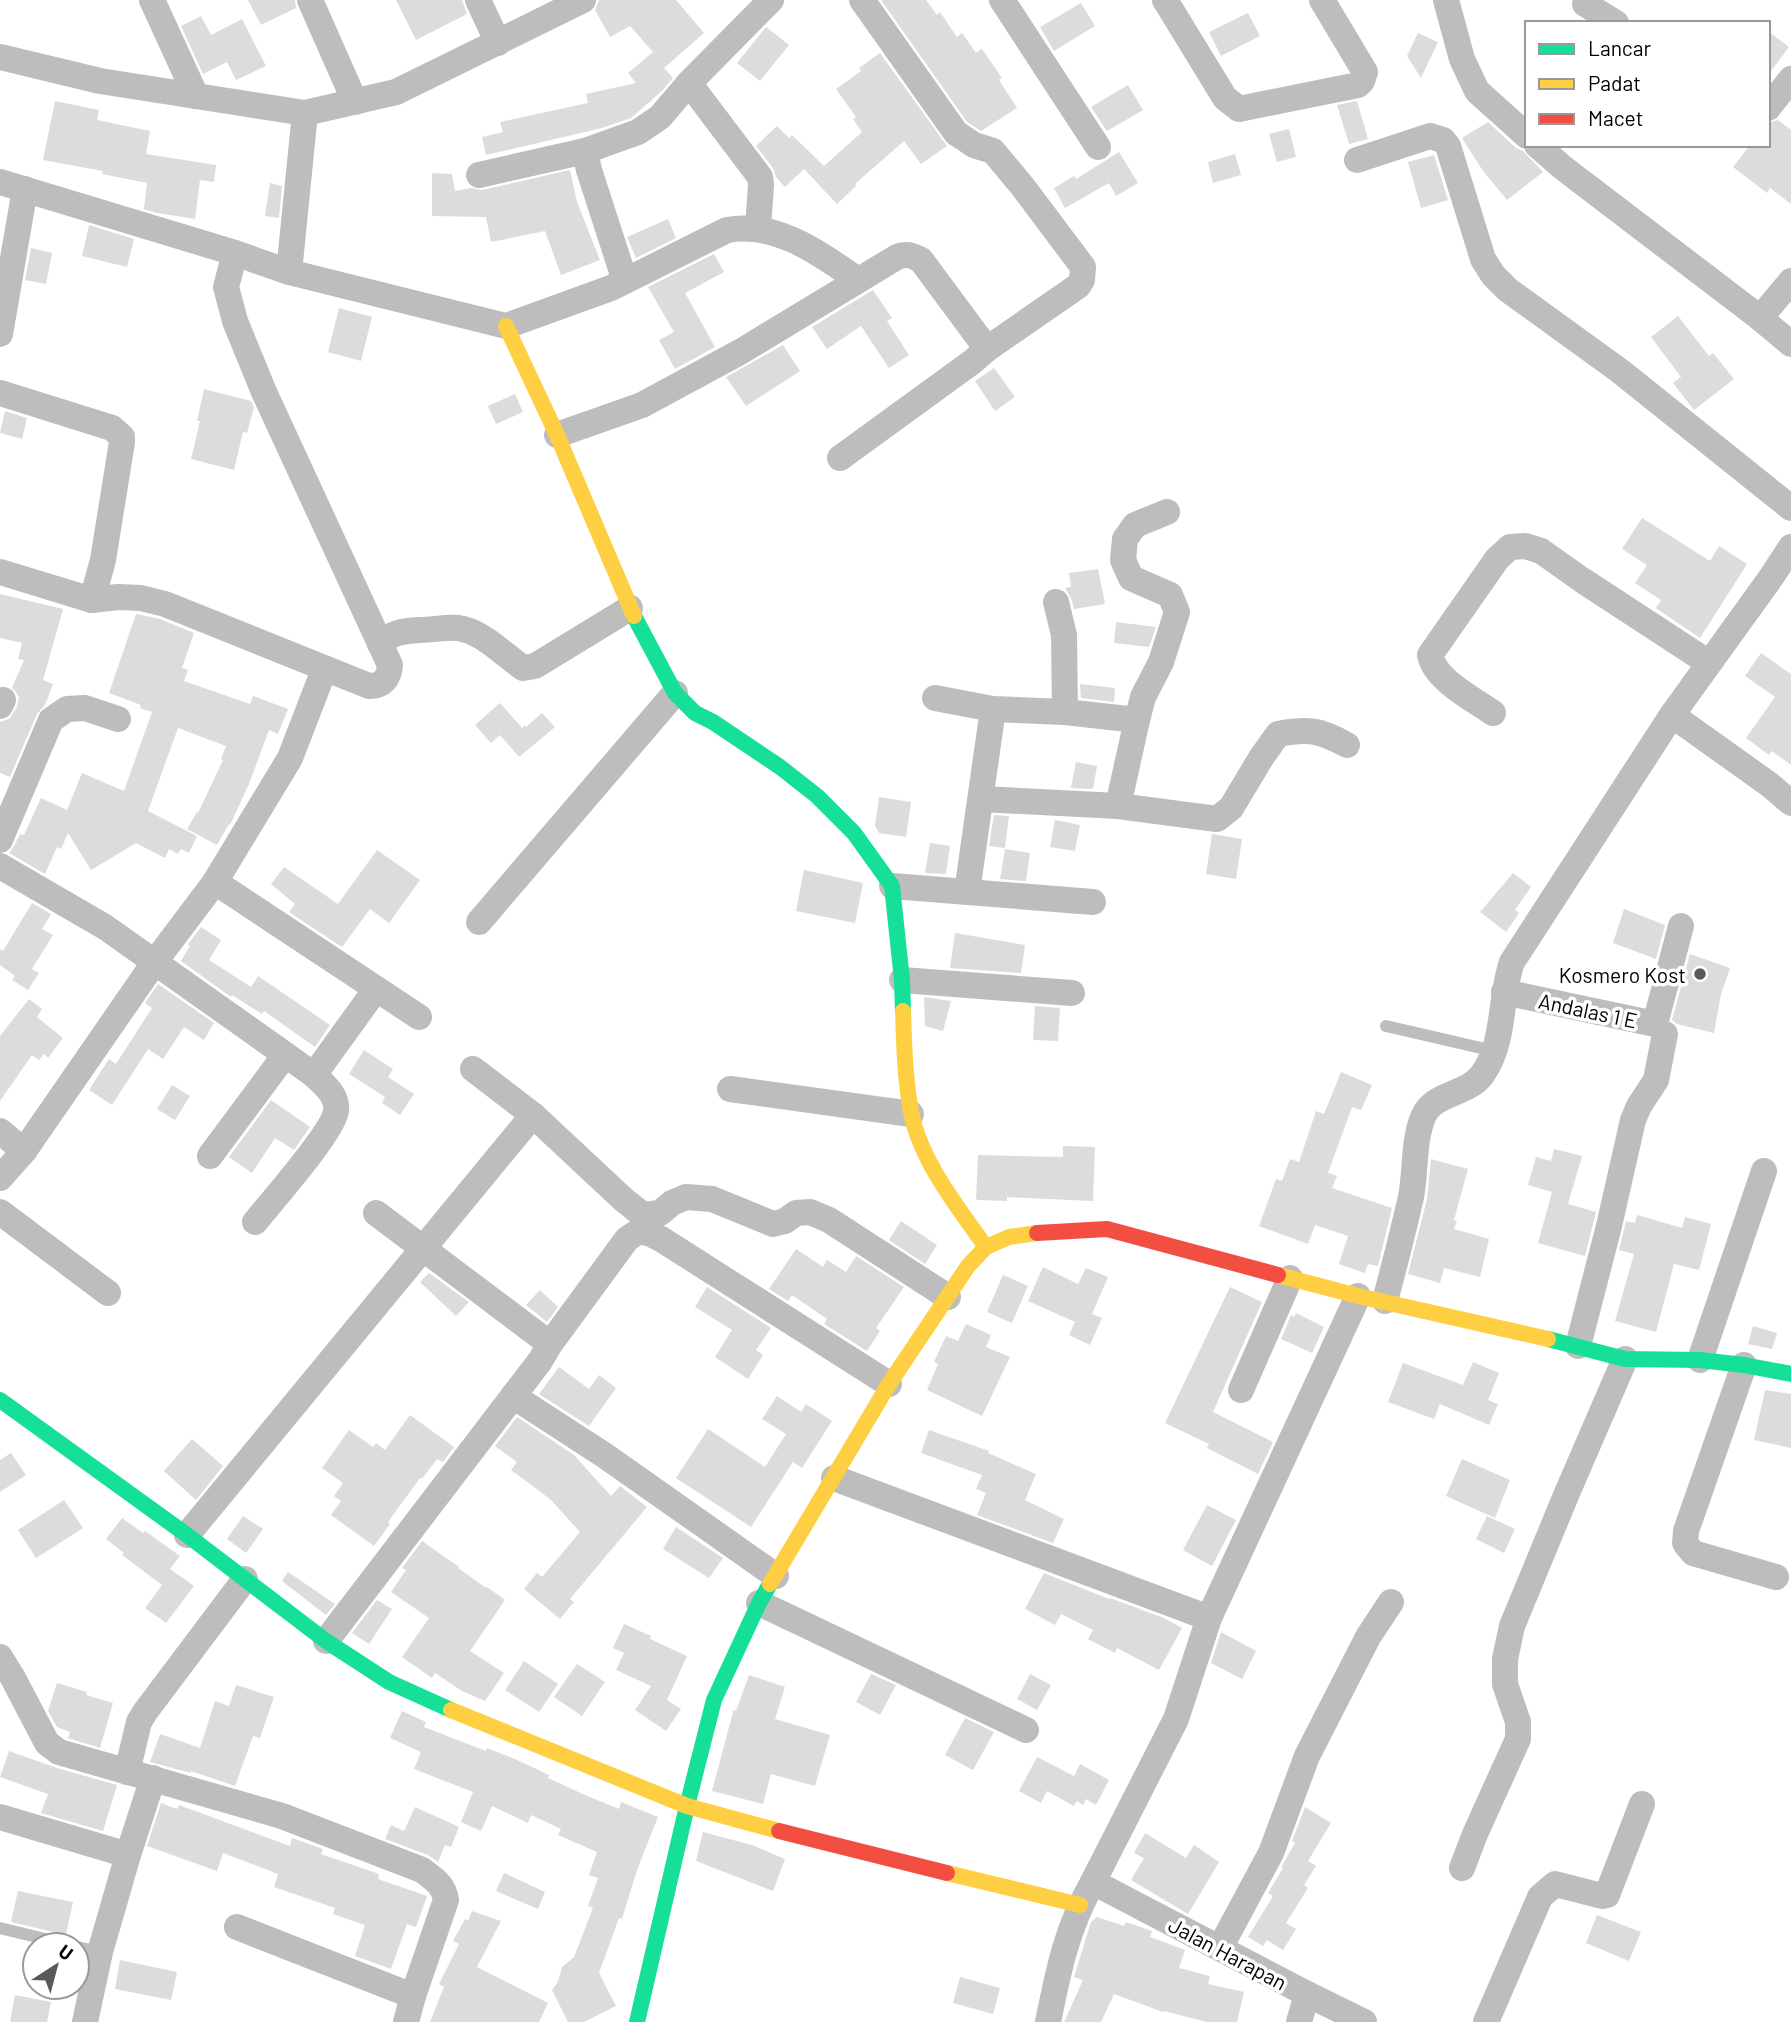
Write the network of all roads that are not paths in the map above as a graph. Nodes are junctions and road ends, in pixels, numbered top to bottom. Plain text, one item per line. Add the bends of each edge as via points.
1 (152, 0) edge
2 (310, 0) edge
3 (478, 0) edge
4 (583, 0) edge
5 (771, 0) edge
6 (862, 0) edge
7 (1002, 0) edge
8 (1165, 0) edge
9 (1322, 0) edge
10 (1446, 0) edge
11 (1586, 4) dead end
12 (1613, 21) edge
13 (498, 43) junction
14 (0, 57) edge
15 (1791, 79) edge
16 (689, 83) junction
17 (196, 96) junction
18 (355, 102) junction
19 (1770, 105) edge
20 (305, 113) junction
21 (1525, 134) edge
22 (1098, 147) dead end
23 (1539, 147) edge
24 (585, 151) junction
25 (1357, 160) dead end
26 (479, 175) dead end
27 (13, 186) edge
28 (758, 228) junction
29 (235, 253) junction
30 (289, 272) junction
31 (858, 280) junction
32 (625, 281) junction
33 (1791, 281) edge
34 (1760, 318) junction
35 (506, 326) junction
36 (0, 334) edge
37 (1791, 344) edge
38 (987, 349) junction
39 (0, 393) edge
40 (557, 435) junction
41 (840, 458) dead end
42 (1791, 508) edge
43 (1167, 512) dead end
44 (1791, 547) edge
45 (0, 572) edge
46 (1782, 584) edge
47 (92, 600) junction
48 (1056, 602) dead end
49 (630, 608) junction
50 (380, 644) junction
51 (1709, 663) junction
52 (324, 670) junction
53 (675, 693) junction
54 (935, 698) dead end
55 (993, 709) junction
56 (1065, 712) junction
57 (1493, 713) dead end
58 (1672, 715) junction
59 (118, 719) dead end
60 (1137, 720) junction
61 (1347, 745) dead end
62 (981, 799) junction
63 (1791, 803) edge
64 (1118, 806) junction
65 (0, 841) edge
66 (0, 866) edge
67 (215, 882) junction
68 (892, 886) junction
69 (967, 892) junction
70 (1094, 902) dead end
71 (479, 922) dead end
72 (1681, 926) dead end
73 (154, 963) junction
74 (902, 981) junction
75 (376, 989) junction
76 (1072, 992) dead end
77 (1504, 992) junction
78 (419, 1017) dead end
79 (1385, 1026) dead end
80 (1665, 1034) dead end
81 (1494, 1051) junction
82 (285, 1055) junction
83 (473, 1069) dead end
84 (314, 1075) junction
85 (730, 1089) dead end
86 (911, 1114) junction
87 (533, 1115) junction
88 (0, 1131) edge
89 (24, 1151) junction
90 (210, 1156) dead end
91 (1764, 1171) dead end
92 (0, 1178) edge
93 (672, 1203) junction
94 (0, 1213) edge
95 (376, 1213) dead end
96 (255, 1222) dead end
97 (651, 1234) junction
98 (986, 1247) junction
99 (424, 1250) junction
100 (1290, 1278) junction
101 (108, 1293) dead end
102 (1358, 1296) junction
103 (948, 1297) junction
104 (1385, 1301) junction
105 (550, 1344) junction
106 (1578, 1346) junction
107 (1625, 1359) junction
108 (1700, 1360) junction
109 (1744, 1365) junction
110 (1791, 1374) edge
111 (890, 1384) junction
112 (1241, 1390) dead end
113 (513, 1396) junction
114 (0, 1401) edge
115 (834, 1478) junction
116 (187, 1535) junction
117 (775, 1576) junction
118 (1776, 1577) dead end
119 (245, 1579) junction
120 (1391, 1602) dead end
121 (759, 1604) junction
122 (1209, 1618) junction
123 (326, 1641) junction
124 (0, 1657) edge
125 (1026, 1730) dead end
126 (127, 1772) junction
127 (153, 1779) junction
128 (1642, 1804) dead end
129 (687, 1806) junction
130 (0, 1817) edge
131 (128, 1855) junction
132 (1462, 1868) dead end
133 (1093, 1882) junction
134 (1080, 1905) junction
135 (237, 1927) dead end
136 (0, 1928) edge
137 (21, 1933) edge
138 (91, 1943) edge
139 (1220, 1948) junction
140 (1307, 1994) junction
141 (413, 1996) junction
142 (86, 2001) edge
143 (85, 2022) edge
144 (407, 2022) edge
145 (637, 2022) edge
146 (1048, 2022) edge
147 (1299, 2022) edge
148 (1364, 2022) edge
149 (1486, 2022) edge

1 - 17 street
2 - 18 street
3 - 13 street
4 - 13 street
5 - 16 street
6 - 38 street via 956,133 993,151 1083,267 1078,286
7 - 22 street
8 - 9 street via 1226,98 1239,109 1362,81 1365,72
10 - 21 street via 1462,60 1477,91
11 - 12 street
13 - 18 street via 396,92
14 - 17 street
15 - 19 street
16 - 24 street via 660,117 638,132
16 - 28 street via 760,177
17 - 20 street
18 - 20 street
20 - 30 street
23 - 34 street
24 - 26 street
24 - 32 street
25 - 42 street via 1430,136 1443,140 1483,259 1493,275
27 - 29 street
27 - 36 street
28 - 31 street via 800,243
28 - 32 street via 727,230
29 - 30 street
29 - 50 street via 226,287 236,321
30 - 35 street
31 - 38 street via 904,254 920,260
31 - 40 street via 642,405
32 - 35 street
33 - 34 street
34 - 37 street
35 - 40 street
38 - 41 street
39 - 47 street via 112,428 122,437
40 - 49 street
43 - 60 street via 1135,525 1125,539 1123,560 1131,578 1170,595 1177,612
44 - 46 street
45 - 47 street
46 - 51 street
47 - 52 street via 141,598 165,604
48 - 56 street via 1064,635
49 - 50 street via 535,666 523,668 484,639 459,628 400,631
49 - 53 street
50 - 52 street via 390,674 376,686
51 - 57 street via 1541,551 1510,547 1430,655 1442,677
51 - 58 street
52 - 67 street via 289,758
53 - 68 street via 695,713 817,796 854,833
53 - 71 street
54 - 55 street
55 - 56 street
55 - 62 street
56 - 60 street
58 - 63 street
58 - 77 street via 1512,962
59 - 65 street via 85,708 67,709 51,720
60 - 64 street
61 - 64 street via 1330,735 1303,729 1278,734 1231,808 1217,819
62 - 64 street
62 - 69 street
66 - 73 street via 105,927
67 - 73 street
67 - 75 street
68 - 69 street
68 - 74 street
69 - 70 street
72 - 77 street, Andalas 1 E via 1656,1024
73 - 82 street
73 - 89 street
74 - 76 street
74 - 86 street
75 - 78 street
75 - 84 street
77 - 81 street
79 - 81 lane
80 - 106 street via 1656,1080 1633,1120
81 - 104 street via 1472,1085 1439,1099 1424,1114 1411,1195
82 - 84 street
82 - 90 street
83 - 87 street
84 - 96 street via 332,1092 333,1119
85 - 86 street
86 - 98 street via 923,1149
87 - 93 street via 643,1215 660,1213
87 - 99 street
88 - 89 street
89 - 92 street
91 - 108 street
93 - 97 street
93 - 103 street via 686,1197 712,1199 773,1224 810,1212
94 - 101 street
95 - 99 street
97 - 105 street via 639,1231 627,1239
97 - 111 street
98 - 100 street via 1029,1233 1107,1229
98 - 103 street
99 - 105 street
99 - 116 street
100 - 102 street
100 - 112 street
102 - 104 street
102 - 122 street
103 - 111 street
104 - 106 street
105 - 113 street
106 - 107 street
107 - 108 street
107 - 132 street via 1512,1626 1505,1684 1518,1722 1518,1739
108 - 109 street
109 - 110 street
109 - 118 street via 1685,1543 1693,1553
111 - 115 street
113 - 117 street
113 - 123 street
114 - 116 street
115 - 117 street
115 - 122 street
116 - 119 street
117 - 121 street
119 - 123 street
119 - 126 street via 145,1712
120 - 139 street via 1307,1756 1271,1853
121 - 125 street
121 - 129 street via 714,1700
122 - 133 street via 1176,1719
123 - 129 street via 389,1682
124 - 126 street via 47,1743 59,1752
126 - 127 street
127 - 131 street
127 - 141 street via 282,1816 422,1870 438,1881 446,1900
128 - 149 street via 1607,1895 1555,1884 1540,1898
129 - 134 street
129 - 145 street
130 - 131 street
131 - 138 street
133 - 134 street
133 - 139 street, Jalan Harapan
134 - 146 street via 1059,1966
135 - 141 street
136 - 137 lane
139 - 140 street, Jalan Harapan
140 - 147 street
140 - 148 street, Jalan Harapan
141 - 144 street
142 - 143 street

